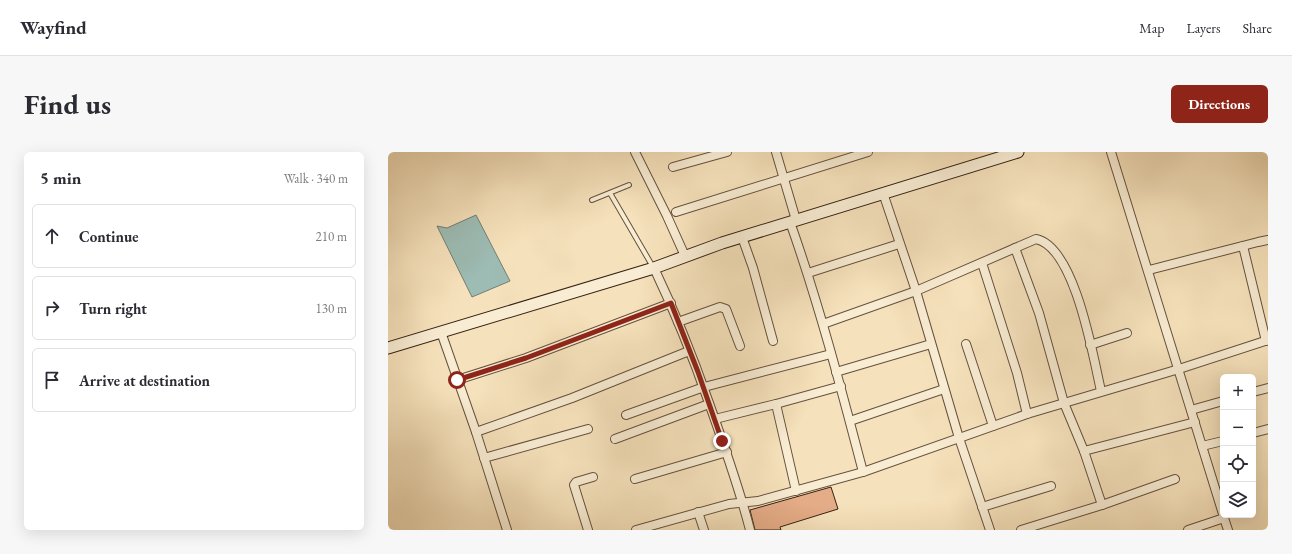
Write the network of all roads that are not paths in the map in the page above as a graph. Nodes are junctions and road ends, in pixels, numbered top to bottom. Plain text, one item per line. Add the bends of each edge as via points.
1 (635, 152) edge
2 (728, 152) edge
3 (776, 152) edge
4 (868, 152) edge
5 (1018, 152) edge
6 (1111, 152) edge
7 (673, 167) dead end
8 (784, 179) junction
9 (629, 185) dead end
10 (610, 193) junction
11 (883, 193) junction
12 (592, 200) dead end
13 (676, 212) dead end
14 (793, 221) junction
15 (742, 237) junction
16 (1268, 240) edge
17 (899, 244) junction
18 (1243, 246) junction
19 (1015, 248) junction
20 (685, 256) junction
21 (982, 263) junction
22 (654, 268) junction
23 (1149, 270) junction
24 (808, 273) junction
25 (916, 291) junction
26 (671, 303) junction
27 (678, 322) junction
28 (823, 324) junction
29 (441, 332) junction
30 (1127, 333) dead end
31 (1267, 340) edge
32 (773, 341) dead end
33 (931, 344) junction
34 (966, 344) dead end
35 (1090, 345) junction
36 (740, 346) dead end
37 (388, 348) edge
38 (689, 350) junction
39 (830, 354) junction
40 (1179, 369) junction
41 (836, 372) junction
42 (457, 380) junction
43 (841, 386) junction
44 (704, 387) junction
45 (1268, 388) edge
46 (944, 389) junction
47 (1101, 391) junction
48 (1256, 391) edge
49 (1220, 401) edge
50 (1064, 403) junction
51 (710, 404) junction
52 (776, 404) junction
53 (1191, 410) junction
54 (1027, 414) junction
55 (626, 415) dead end
56 (715, 419) junction
57 (850, 421) junction
58 (1195, 422) junction
59 (993, 426) junction
60 (588, 429) dead end
61 (1268, 429) edge
62 (476, 432) junction
63 (1256, 432) edge
64 (959, 438) junction
65 (616, 439) dead end
66 (1220, 442) edge
67 (1202, 446) junction
68 (1084, 451) junction
69 (727, 452) junction
70 (484, 458) junction
71 (863, 472) junction
72 (594, 477) dead end
73 (635, 479) dead end
74 (1175, 479) dead end
75 (1051, 486) dead end
76 (796, 491) junction
77 (743, 502) junction
78 (1220, 503) edge
79 (1102, 505) junction
80 (982, 507) junction
81 (698, 512) junction
82 (1220, 518) edge
83 (1225, 518) edge
84 (507, 530) edge
85 (588, 530) edge
86 (636, 530) edge
87 (704, 530) edge
88 (750, 530) edge
89 (990, 530) edge
90 (1021, 530) edge
91 (1188, 530) edge
92 (1228, 530) edge

1 - 20 street
2 - 7 street
3 - 8 street
4 - 8 street
5 - 11 street
6 - 23 street
8 - 13 street
8 - 14 street
9 - 10 lane
10 - 12 lane
10 - 22 lane
11 - 14 street
11 - 17 street
14 - 15 street
14 - 24 street
15 - 20 street
15 - 32 street
16 - 18 street
17 - 24 street
17 - 25 street
18 - 23 street
18 - 31 street
19 - 21 street
19 - 35 street via 1036,239 1054,250 1069,275
19 - 50 street via 1039,313
20 - 22 street
21 - 25 street
21 - 54 street via 1017,373
22 - 26 street
22 - 29 street
23 - 40 street
24 - 28 street
25 - 28 street
25 - 33 street
26 - 27 street
26 - 42 street via 526,358
27 - 36 street via 723,307
27 - 38 street
28 - 39 street
29 - 37 street
29 - 42 street
30 - 35 street
31 - 40 street
33 - 41 street
33 - 46 street
34 - 59 street
35 - 47 street
38 - 44 street
38 - 62 street via 572,398
39 - 41 street
39 - 44 street
40 - 47 street
40 - 53 street
41 - 43 street
42 - 62 street
43 - 52 street
43 - 57 street
44 - 51 street
44 - 55 street
45 - 48 street
46 - 57 street
46 - 64 street
47 - 50 street
49 - 53 street
50 - 54 street
50 - 68 street
51 - 56 street
51 - 65 street
52 - 56 street
52 - 76 street
53 - 58 street
54 - 59 street
56 - 69 street
57 - 71 street
58 - 67 street
58 - 68 street
59 - 64 street
60 - 70 street
61 - 63 street
62 - 70 street
64 - 71 street
64 - 80 street
66 - 67 street
67 - 78 street
68 - 79 street
69 - 73 street
69 - 77 street
70 - 84 street
71 - 76 street
72 - 85 street via 576,482 574,485
74 - 79 street
75 - 80 street
76 - 77 street via 758,501
77 - 81 street
77 - 88 street
79 - 90 street
80 - 89 street
81 - 86 street
81 - 87 street
82 - 91 street
83 - 92 street

